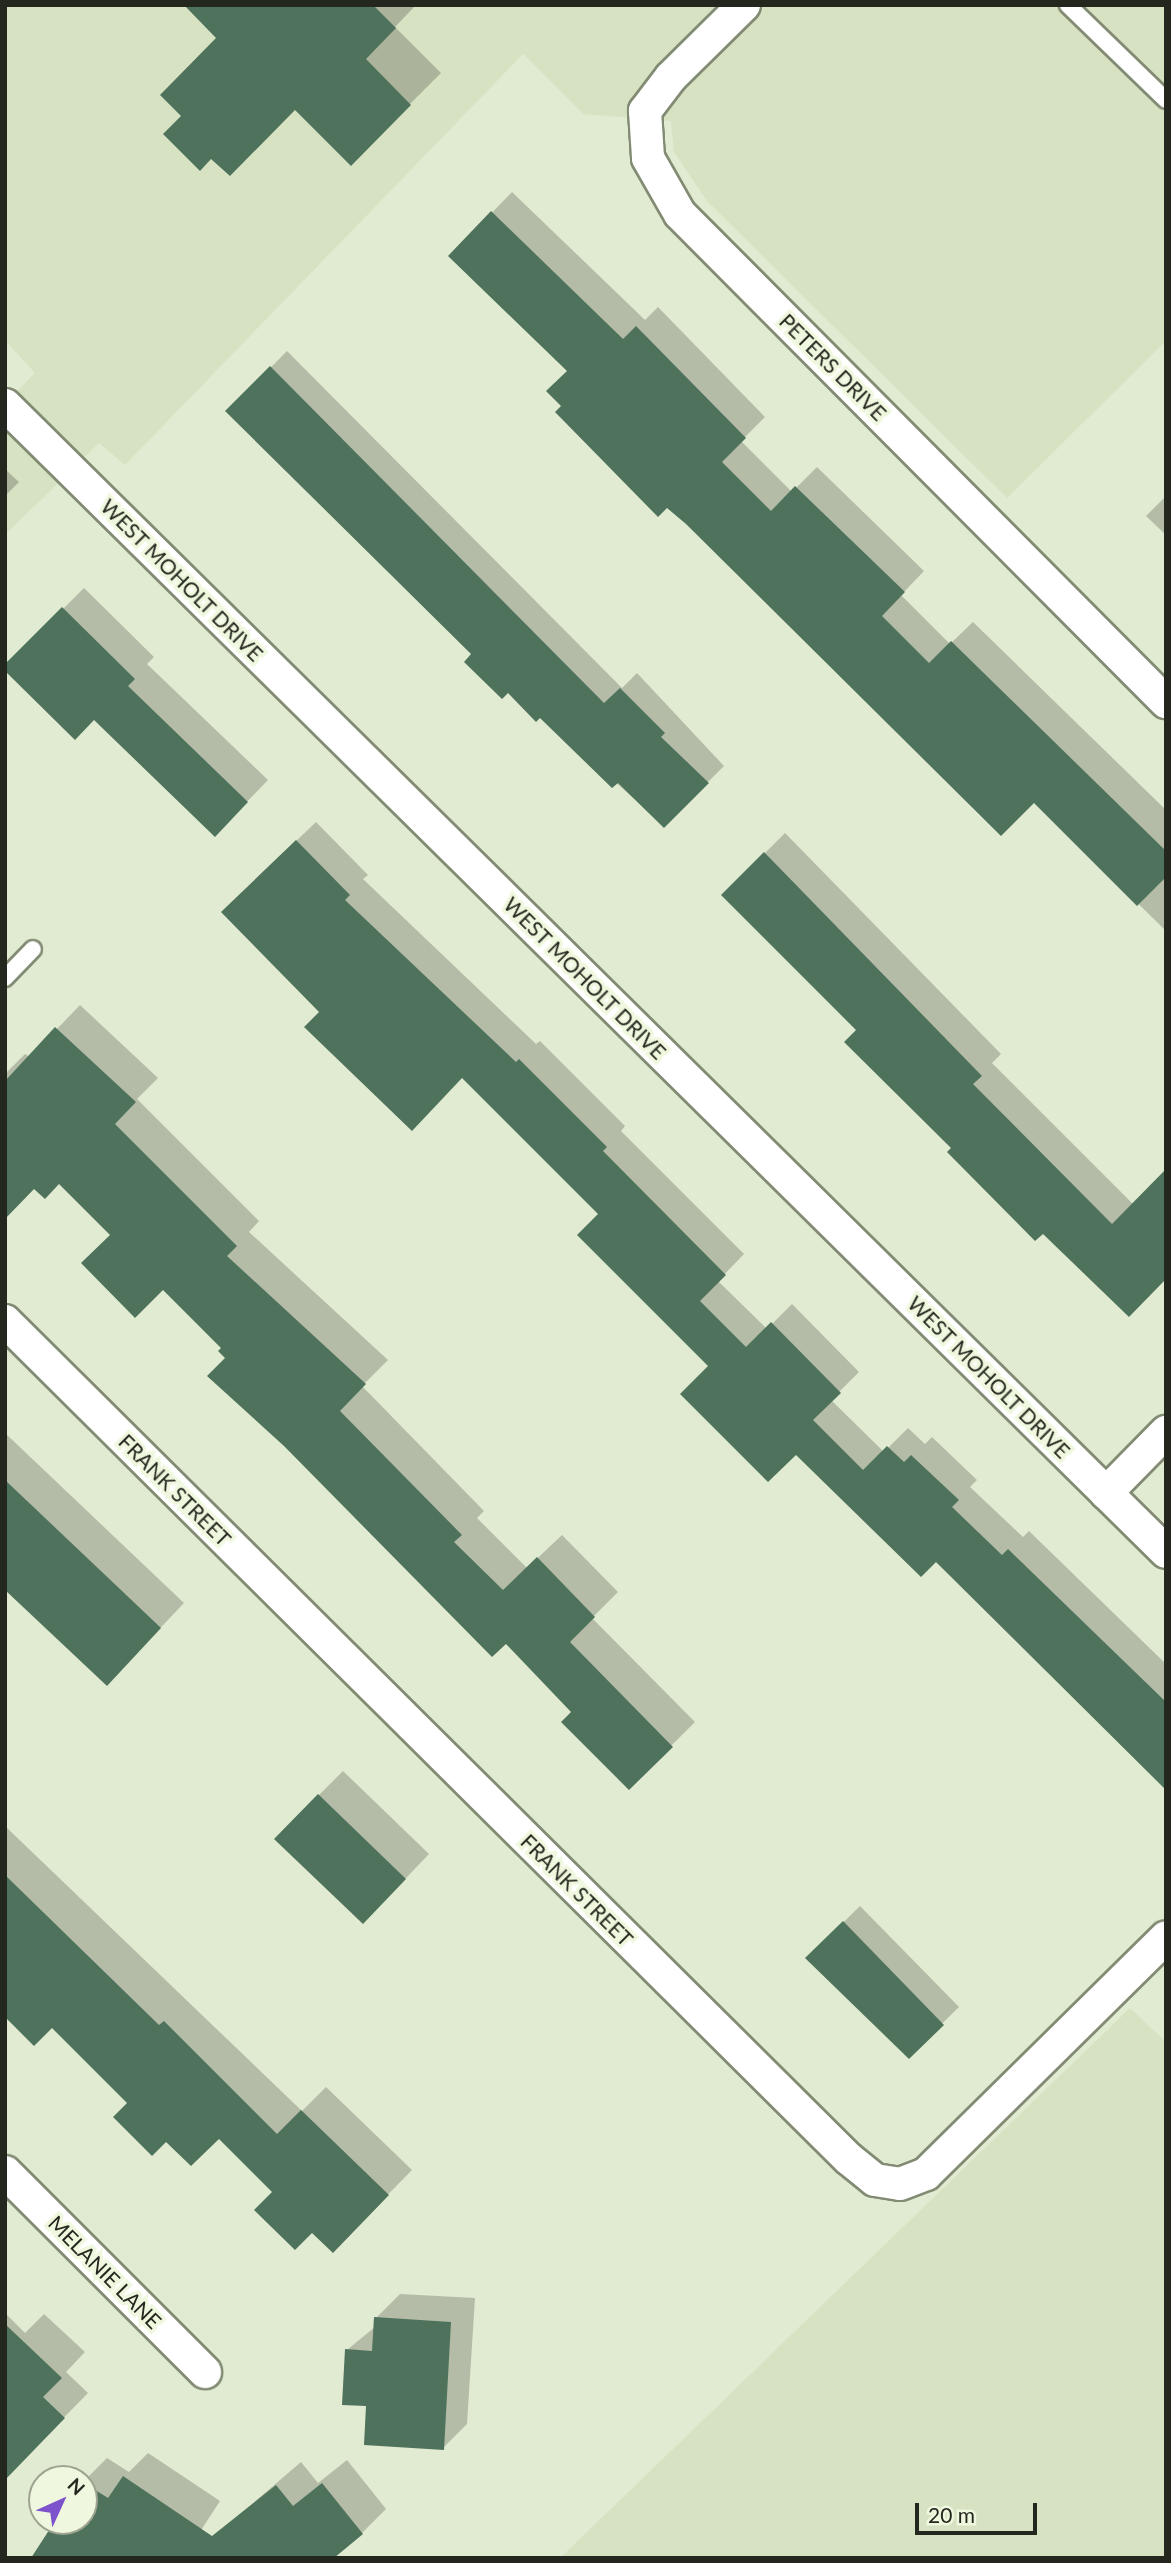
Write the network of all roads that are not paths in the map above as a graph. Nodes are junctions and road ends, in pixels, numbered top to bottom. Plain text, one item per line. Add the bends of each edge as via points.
1 (744, 5) edge
2 (1068, 5) edge
3 (1166, 100) edge
4 (5, 405) edge
5 (1166, 702) edge
6 (33, 949) dead end
7 (5, 978) edge
8 (5, 1321) edge
9 (1166, 1432) edge
10 (1106, 1493) junction
11 (1166, 1552) edge
12 (1166, 1937) edge
13 (5, 2172) edge
14 (205, 2372) dead end

1 - 5 street, PETERS DRIVE via 671,76 645,111 648,158 680,214
2 - 3 lane
4 - 10 street, WEST MOHOLT DRIVE
6 - 7 lane
8 - 12 street, FRANK STREET via 839,2150 875,2180 900,2184 926,2174
9 - 10 street
10 - 11 street, WEST MOHOLT DRIVE
13 - 14 street, MELANIE LANE

